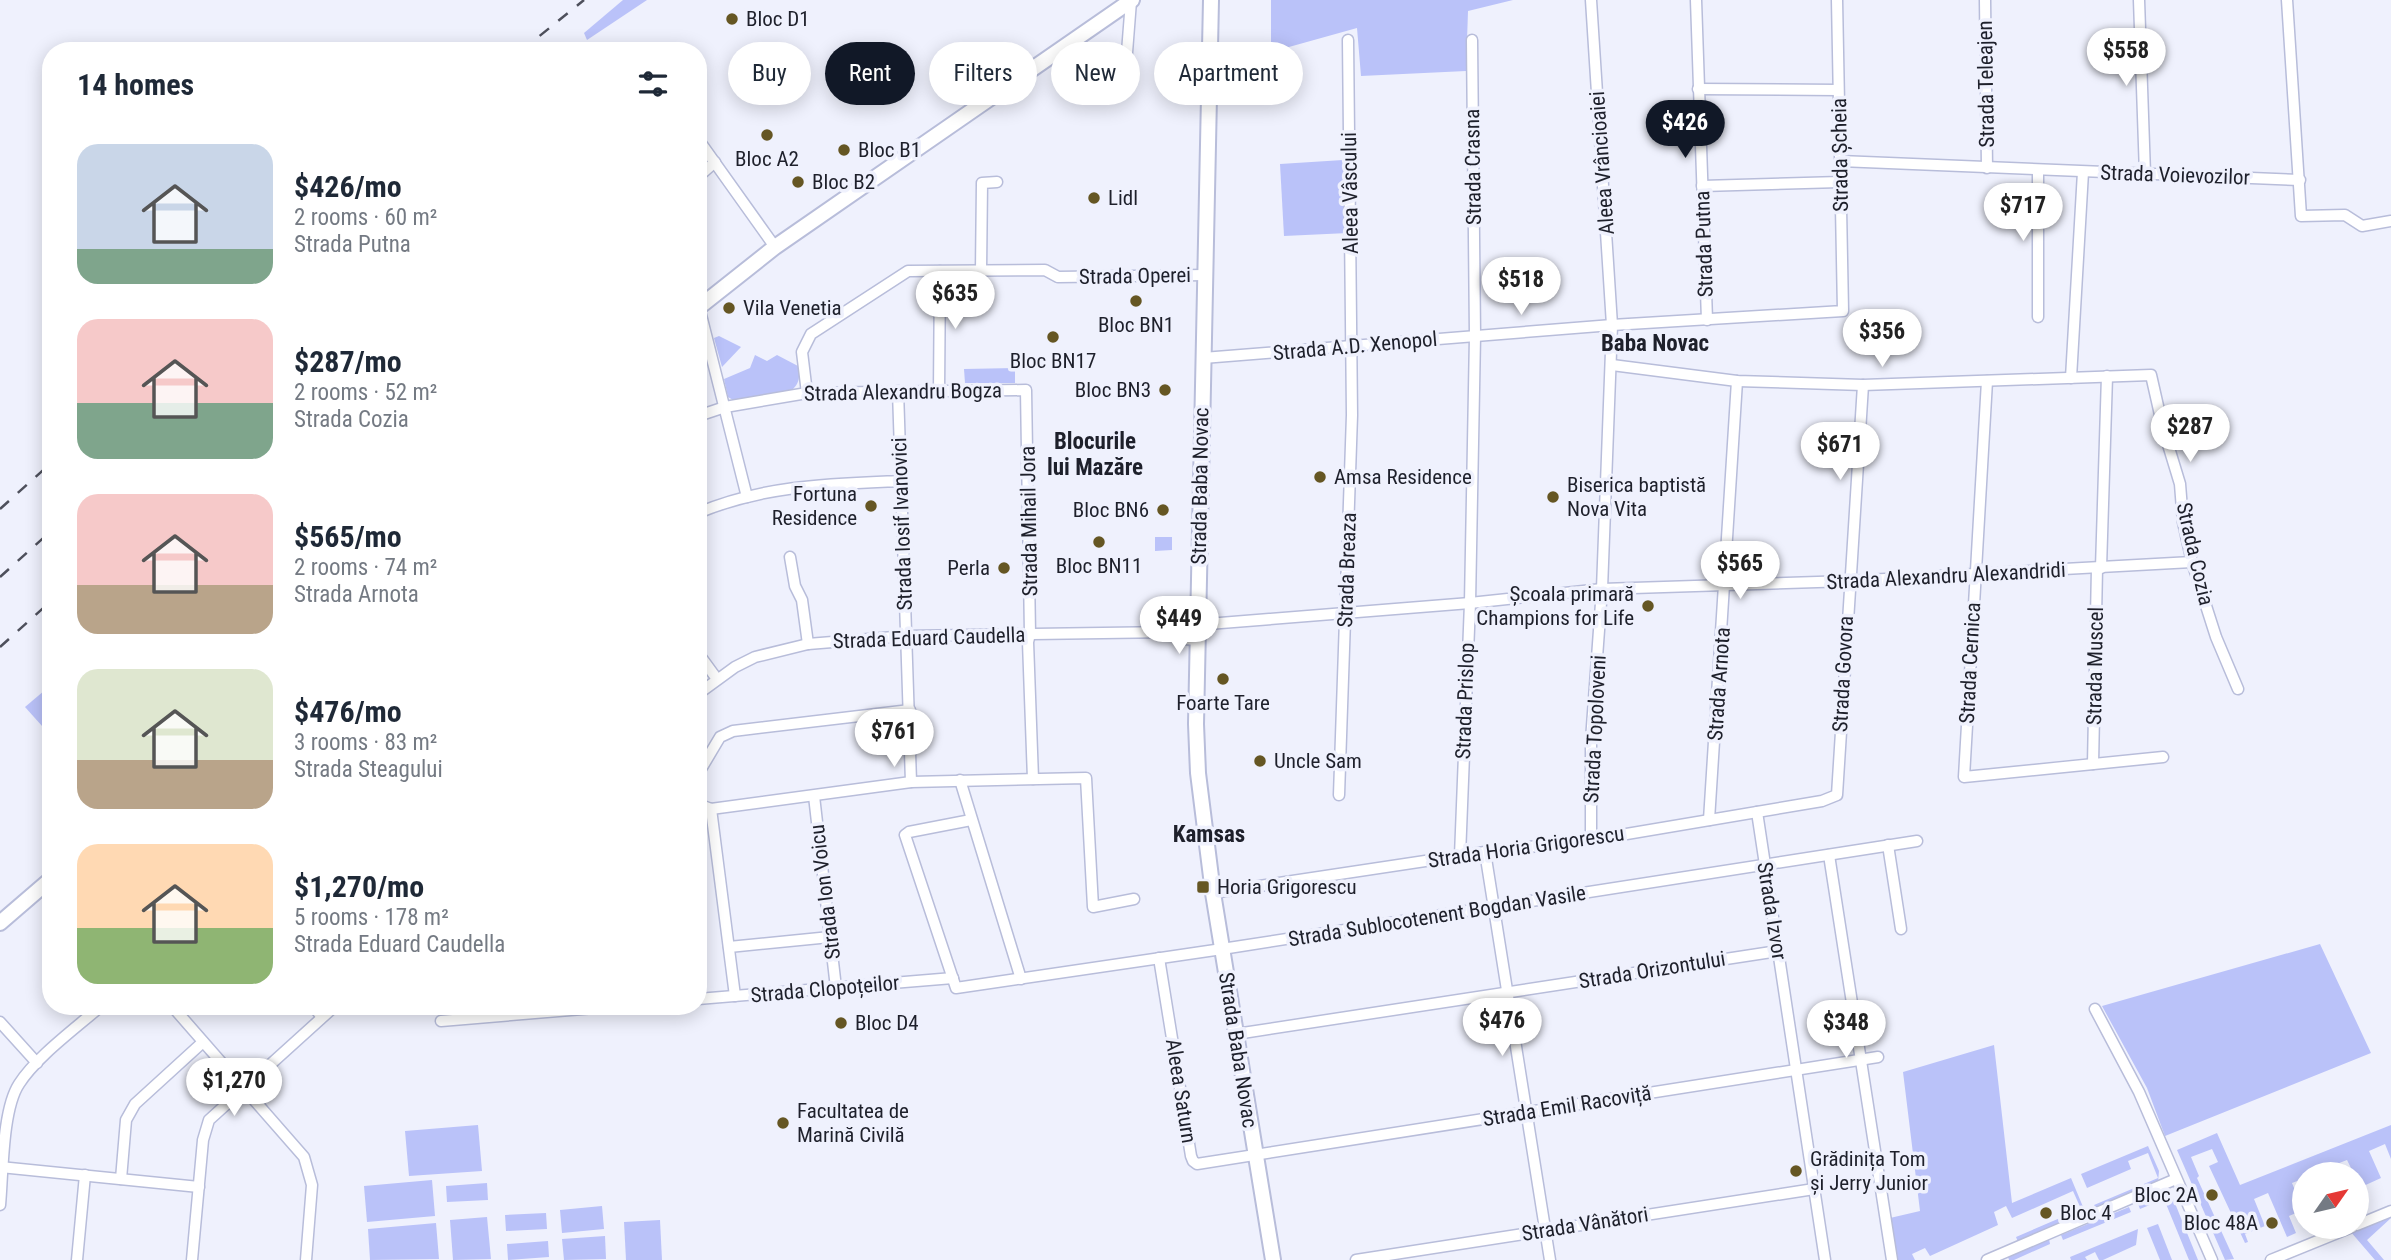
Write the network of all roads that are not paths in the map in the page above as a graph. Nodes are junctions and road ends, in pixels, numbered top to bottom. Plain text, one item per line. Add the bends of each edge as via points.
1 (1132, 0) edge
2 (1211, 0) edge
3 (1591, 0) edge
4 (1696, 0) edge
5 (1837, 0) edge
6 (1984, 0) edge
7 (2139, 0) edge
8 (2287, 0) edge
9 (1348, 40) dead end
10 (1472, 40) dead end
11 (1128, 42) edge
12 (1698, 89) junction
13 (1838, 90) junction
14 (707, 151) edge
15 (1840, 161) junction
16 (715, 162) junction
17 (1987, 167) junction
18 (707, 169) edge
19 (2038, 170) junction
20 (2083, 172) junction
21 (2145, 174) junction
22 (2300, 180) junction
23 (997, 182) dead end
24 (1840, 183) junction
25 (1702, 186) junction
26 (2391, 221) edge
27 (775, 247) junction
28 (940, 271) junction
29 (981, 271) junction
30 (1205, 275) junction
31 (707, 301) edge
32 (1843, 311) joint
33 (2038, 317) dead end
34 (1707, 320) junction
35 (1612, 325) junction
36 (1475, 336) junction
37 (707, 338) edge
38 (1352, 346) junction
39 (1203, 358) junction
40 (1612, 366) junction
41 (2107, 376) junction
42 (2071, 378) junction
43 (1737, 381) junction
44 (1987, 381) junction
45 (1863, 385) junction
46 (1027, 390) joint
47 (898, 391) junction
48 (939, 391) junction
49 (807, 393) junction
50 (725, 407) junction
51 (707, 413) edge
52 (901, 481) junction
53 (747, 497) junction
54 (707, 510) edge
55 (790, 557) dead end
56 (2192, 562) junction
57 (2099, 568) junction
58 (1976, 574) junction
59 (1849, 581) junction
60 (1726, 585) junction
61 (1602, 589) junction
62 (1470, 603) junction
63 (1345, 613) junction
64 (1197, 632) junction
65 (1031, 634) junction
66 (906, 636) junction
67 (808, 644) junction
68 (707, 665) edge
69 (717, 679) junction
70 (707, 687) edge
71 (2238, 689) dead end
72 (909, 710) junction
73 (2163, 757) dead end
74 (707, 759) edge
75 (2094, 764) junction
76 (1033, 779) junction
77 (960, 780) junction
78 (911, 782) junction
79 (1339, 795) dead end
80 (1837, 795) joint
81 (814, 796) junction
82 (707, 807) edge
83 (711, 809) junction
84 (1757, 812) junction
85 (971, 820) junction
86 (1709, 820) junction
87 (1591, 839) junction
88 (1917, 841) dead end
89 (1888, 845) junction
90 (1485, 852) junction
91 (1829, 855) junction
92 (1460, 856) junction
93 (1764, 865) junction
94 (42, 887) edge
95 (1213, 893) junction
96 (1134, 900) dead end
97 (1494, 907) junction
98 (0, 923) edge
99 (1901, 929) dead end
100 (830, 937) junction
101 (729, 947) junction
102 (1222, 949) junction
103 (1777, 951) junction
104 (1159, 958) junction
105 (1021, 979) junction
106 (954, 983) junction
107 (836, 988) junction
108 (1508, 993) junction
109 (735, 996) junction
110 (707, 998) edge
111 (2095, 1009) dead end
112 (91, 1015) edge
113 (180, 1015) edge
114 (490, 1015) edge
115 (323, 1017) edge
116 (441, 1021) dead end
117 (0, 1023) edge
118 (1236, 1034) junction
119 (204, 1042) junction
120 (1878, 1057) dead end
121 (1861, 1059) junction
122 (37, 1063) junction
123 (1796, 1070) junction
124 (243, 1087) junction
125 (5, 1106) edge
126 (1526, 1112) junction
127 (1255, 1155) junction
128 (2, 1167) edge
129 (85, 1175) junction
130 (121, 1179) junction
131 (2176, 1179) junction
132 (199, 1187) junction
133 (1814, 1189) junction
134 (0, 1205) edge
135 (2391, 1211) edge
136 (2370, 1220) edge
137 (1545, 1230) junction
138 (2323, 1239) edge
139 (77, 1260) edge
140 (192, 1260) edge
141 (306, 1260) edge
142 (1273, 1260) edge
143 (1356, 1260) edge
144 (1550, 1260) edge
145 (1825, 1260) edge
146 (1892, 1260) edge
147 (1987, 1260) edge
148 (2212, 1260) edge
149 (2271, 1260) edge

1 - 11 street
1 - 27 main road
2 - 30 main road, Strada Baba Novac
3 - 35 street, Aleea Vrâncioaiei
4 - 12 street, Strada Putna
5 - 13 street, Strada Șcheia
6 - 17 street, Strada Teleajen
7 - 21 street
8 - 22 street
9 - 38 street, Aleea Vâscului
10 - 36 street, Strada Crasna
12 - 13 street
12 - 25 street, Strada Putna
13 - 15 street, Strada Șcheia
14 - 16 street
15 - 17 street, Strada Voievozilor
15 - 24 street, Strada Șcheia
16 - 18 street
16 - 27 street
17 - 19 street, Strada Voievozilor
19 - 20 street, Strada Voievozilor
19 - 33 street
20 - 21 street, Strada Voievozilor
20 - 42 street
21 - 22 street, Strada Voievozilor
22 - 26 street via 2301,216 2346,215 2362,226
23 - 29 street via 982,183
24 - 25 street
24 - 32 street, Strada Șcheia
25 - 34 street, Strada Putna
27 - 31 main road
28 - 29 street, Strada Operei
28 - 48 street
28 - 49 street, Strada Operei via 908,271 811,334 802,352
29 - 30 street, Strada Operei via 1045,270 1058,277
30 - 39 main road, Strada Baba Novac
32 - 34 street, Strada A.D. Xenopol
34 - 35 street, Strada A.D. Xenopol
35 - 36 street, Strada A.D. Xenopol
35 - 40 street, Strada Topoloveni
36 - 38 street, Strada A.D. Xenopol
36 - 62 street, Strada Prislop
37 - 50 street
38 - 39 street, Strada A.D. Xenopol
38 - 63 street, Strada Breaza
39 - 64 main road, Strada Baba Novac
40 - 43 street
40 - 61 street, Strada Topoloveni
41 - 42 street
41 - 56 street, Strada Cozia via 2151,375 2180,484
41 - 57 street, Strada Muscel
42 - 44 street
43 - 45 street
43 - 60 street, Strada Arnota
44 - 45 street
44 - 58 street, Strada Cernica
45 - 59 street, Strada Govora
46 - 48 street, Strada Alexandru Bogza
46 - 65 street, Strada Mihail Jora
47 - 48 street, Strada Alexandru Bogza
47 - 49 street, Strada Alexandru Bogza
47 - 52 street, Strada Iosif Ivanovici
49 - 50 street, Strada Alexandru Bogza
50 - 51 street, Strada Alexandru Bogza
50 - 53 street
52 - 53 street via 822,483
52 - 66 street, Strada Iosif Ivanovici
53 - 54 street
55 - 67 street
56 - 57 street, Strada Alexandru Alexandridi
56 - 71 street, Strada Cozia
57 - 58 street, Strada Alexandru Alexandridi
57 - 75 street, Strada Muscel
58 - 59 street, Strada Alexandru Alexandridi
58 - 75 street, Strada Cernica via 1964,777
59 - 60 street, Strada Alexandru Alexandridi
59 - 80 street, Strada Govora
60 - 61 street, Strada Alexandru Alexandridi
60 - 86 street, Strada Arnota
61 - 62 street, Strada Alexandru Alexandridi
61 - 87 street, Strada Topoloveni via 1591,740
62 - 63 street, Strada Alexandru Alexandridi
62 - 92 street, Strada Prislop
63 - 64 street, Strada Alexandru Alexandridi
63 - 79 street, Strada Breaza
64 - 65 street, Strada Eduard Caudella via 1183,626 1172,632
64 - 95 main road, Strada Baba Novac via 1198,763
65 - 66 street, Strada Eduard Caudella
65 - 76 street, Strada Mihail Jora
66 - 67 street, Strada Eduard Caudella
66 - 72 street, Strada Iosif Ivanovici
67 - 69 street, Strada Eduard Caudella via 755,657
68 - 69 street
69 - 70 street, Strada Eduard Caudella
72 - 74 street via 733,731 720,737
72 - 78 street, Strada Iosif Ivanovici
73 - 75 street
76 - 77 street
76 - 96 street via 1086,778 1093,907
77 - 78 street
77 - 85 street
78 - 81 street
80 - 84 street, Strada Horia Grigorescu
81 - 83 street
81 - 100 street, Strada Ion Voicu
82 - 83 street
83 - 101 street
84 - 86 street, Strada Horia Grigorescu
84 - 93 street, Strada Izvor
85 - 105 street
85 - 106 street via 905,835
86 - 87 street, Strada Horia Grigorescu
87 - 90 street, Strada Horia Grigorescu
88 - 89 street, Strada Sublocotenent Bogdan Vasile
89 - 91 street, Strada Sublocotenent Bogdan Vasile
89 - 99 street
90 - 92 street, Strada Horia Grigorescu
90 - 97 street
91 - 93 street, Strada Sublocotenent Bogdan Vasile
91 - 121 street
92 - 95 street, Strada Horia Grigorescu
93 - 97 street, Strada Sublocotenent Bogdan Vasile
93 - 103 street, Strada Izvor
94 - 98 main road
95 - 102 main road, Strada Baba Novac
97 - 102 street, Strada Sublocotenent Bogdan Vasile
97 - 108 street
100 - 101 street
100 - 107 street, Strada Ion Voicu
101 - 109 street
102 - 104 street, Strada Sublocotenent Bogdan Vasile
102 - 118 main road, Strada Baba Novac
103 - 108 street, Strada Orizontului
103 - 123 street, Strada Izvor
104 - 105 street, Strada Sublocotenent Bogdan Vasile
104 - 127 street, Aleea Saturn via 1193,1161
105 - 106 street, Strada Sublocotenent Bogdan Vasile
106 - 107 street, Strada Clopoțeilor
107 - 109 street, Strada Clopoțeilor
108 - 118 street, Strada Orizontului
108 - 126 street
109 - 110 street, Strada Clopoțeilor
111 - 131 street via 2139,1093
112 - 122 street
113 - 119 street
114 - 116 street
115 - 124 street
117 - 122 street
118 - 127 main road, Strada Baba Novac
119 - 124 street
119 - 130 street via 135,1104 126,1120
120 - 121 street, Strada Emil Racoviță
121 - 123 street, Strada Emil Racoviță
121 - 146 street
122 - 125 street
123 - 126 street, Strada Emil Racoviță
123 - 133 street, Strada Izvor
124 - 132 street via 209,1120 202,1140
124 - 141 street via 304,1157 312,1185
125 - 128 street
126 - 127 street, Strada Emil Racoviță
126 - 137 street
127 - 142 main road, Strada Baba Novac
128 - 129 street
128 - 134 street
129 - 130 street
129 - 139 street
130 - 132 street
131 - 147 street
131 - 148 street
132 - 140 street
133 - 137 street, Strada Vânători
133 - 145 street, Strada Izvor
135 - 136 street
137 - 143 street, Strada Vânători
137 - 144 street
138 - 149 street

